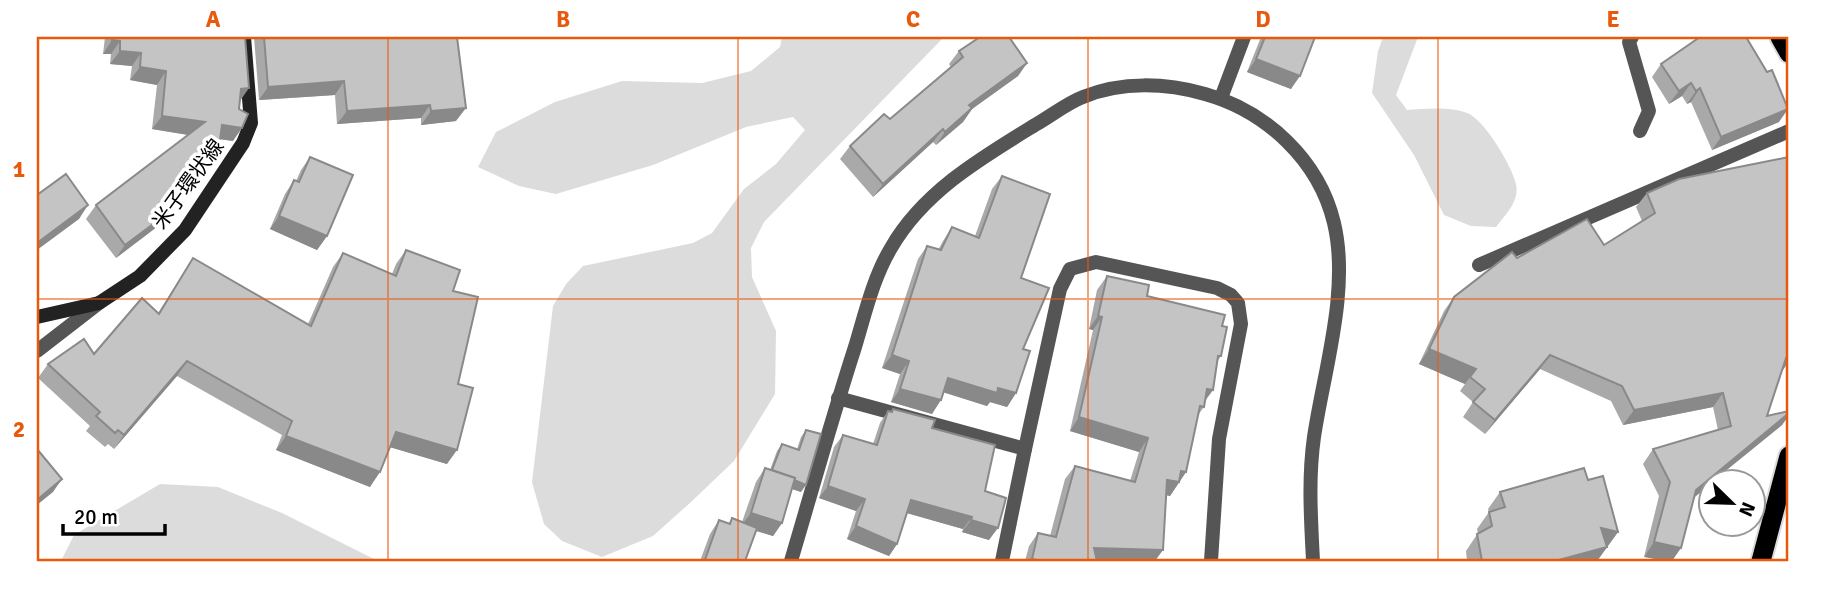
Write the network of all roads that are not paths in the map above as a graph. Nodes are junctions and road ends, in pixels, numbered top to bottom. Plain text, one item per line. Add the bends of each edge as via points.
1 (244, 37) edge
2 (1244, 37) edge
3 (1632, 37) edge
4 (1780, 37) edge
5 (1789, 53) edge
6 (1221, 98) junction
7 (1640, 131) dead end
8 (1789, 131) edge
9 (1479, 265) dead end
10 (99, 303) junction
11 (37, 317) edge
12 (37, 351) edge
13 (838, 398) junction
14 (1025, 449) junction
15 (1789, 456) edge
16 (791, 561) edge
17 (1002, 561) edge
18 (1211, 561) edge
19 (1312, 561) edge
20 (1761, 561) edge

1 - 10 main road, 米子環状線 via 251,122 243,143 185,230 140,276
2 - 6 street
3 - 7 street via 1629,42 1649,111
4 - 5 highway
6 - 13 street via 1182,87 1113,89 1083,97 972,163 916,215 891,248
6 - 19 street via 1260,117 1294,149 1321,183 1334,223 1341,267 1314,440
8 - 9 street
10 - 11 main road, 米子環状線
10 - 12 street
13 - 14 street
13 - 16 street
14 - 17 street
14 - 18 street via 1060,289 1070,269 1096,262 1231,295 1238,303 1241,324 1219,439
15 - 20 highway

